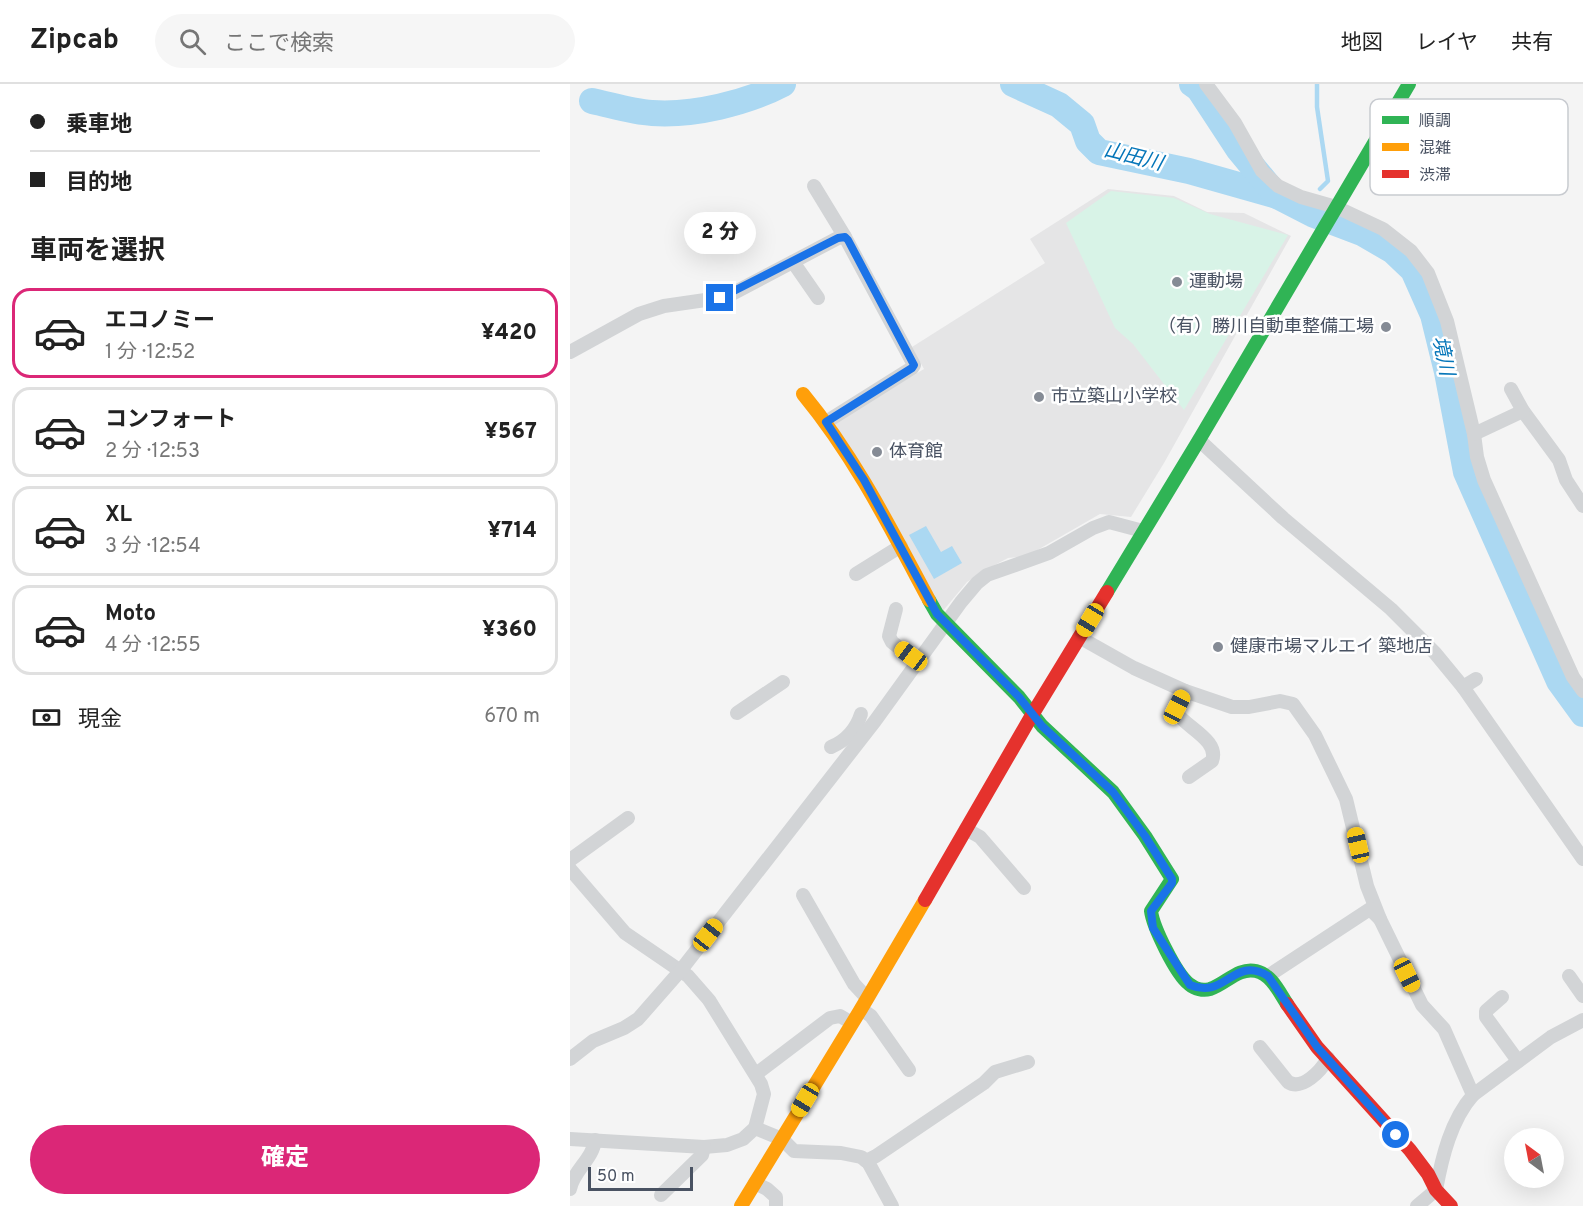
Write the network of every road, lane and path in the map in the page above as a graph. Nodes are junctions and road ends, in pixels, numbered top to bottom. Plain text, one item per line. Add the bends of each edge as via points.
1 (1206, 84) edge
2 (1370, 145) edge
3 (814, 186) dead end
4 (1334, 210) junction
5 (845, 237) junction
6 (793, 262) junction
7 (818, 298) dead end
8 (570, 352) edge
9 (1511, 389) dead end
10 (803, 394) dead end
11 (1523, 411) junction
12 (826, 422) junction
13 (1474, 434) junction
14 (1200, 440) junction
15 (1583, 506) edge
16 (1143, 531) junction
17 (901, 546) junction
18 (856, 574) dead end
19 (896, 609) dead end
20 (946, 624) junction
21 (1079, 637) junction
22 (917, 662) junction
23 (1578, 673) edge
24 (1476, 679) dead end
25 (783, 682) dead end
26 (1463, 687) junction
27 (1185, 691) junction
28 (1583, 691) edge
29 (737, 713) dead end
30 (861, 714) dead end
31 (1032, 715) junction
32 (831, 747) dead end
33 (1189, 777) dead end
34 (628, 818) dead end
35 (966, 829) junction
36 (1583, 859) edge
37 (570, 860) edge
38 (570, 869) edge
39 (1024, 888) dead end
40 (804, 895) dead end
41 (1380, 920) junction
42 (681, 970) junction
43 (1268, 976) junction
44 (1569, 976) dead end
45 (1583, 996) edge
46 (1502, 997) dead end
47 (864, 1004) junction
48 (1583, 1020) edge
49 (852, 1023) junction
50 (1260, 1047) dead end
51 (1328, 1058) junction
52 (570, 1059) edge
53 (1518, 1061) junction
54 (1028, 1062) dead end
55 (909, 1070) dead end
56 (756, 1074) junction
57 (1473, 1095) junction
58 (755, 1128) junction
59 (570, 1139) edge
60 (782, 1139) junction
61 (595, 1140) junction
62 (705, 1147) junction
63 (866, 1161) junction
64 (755, 1183) junction
65 (570, 1190) edge
66 (1436, 1190) junction
67 (661, 1195) dead end
68 (741, 1206) edge
69 (776, 1206) edge
70 (891, 1206) edge
71 (1417, 1206) edge
72 (1451, 1206) edge

1 - 4 street via 1270,179
2 - 4 street
3 - 5 street
4 - 13 street via 1398,240 1428,273 1446,321
4 - 14 street
5 - 6 street
5 - 12 street via 914,365
6 - 7 street
6 - 8 street via 726,297 664,306 639,314
9 - 11 street
10 - 12 street
11 - 13 street
11 - 15 street via 1559,460 1566,480
12 - 17 street
13 - 23 street via 1484,480
14 - 16 street
14 - 26 street via 1290,524 1391,609
16 - 20 street via 1109,522 1049,553 987,575
16 - 21 street
17 - 18 street
17 - 20 street
19 - 22 street via 889,636
20 - 22 street
20 - 31 street
21 - 27 street
21 - 31 street
22 - 42 street
23 - 28 street
24 - 26 street
25 - 29 street
26 - 36 street
27 - 33 street via 1176,712 1214,753 1212,761
27 - 41 street via 1232,707 1280,701 1293,704 1315,735 1346,799 1367,886
30 - 32 street via 847,738
31 - 35 street
31 - 43 street via 1113,792 1172,879 1151,911 1151,919 1190,985 1212,989 1248,969
34 - 37 street
35 - 39 street via 980,837
35 - 47 street
38 - 42 street via 625,933
40 - 47 street
41 - 43 street via 1370,909
41 - 57 street via 1422,1005 1444,1029
42 - 52 street via 638,1019 593,1041
42 - 56 street via 709,1000
43 - 51 street
44 - 45 street
46 - 53 street via 1485,1011 1486,1017
47 - 49 street
47 - 55 street
48 - 53 street
49 - 56 street via 840,1016 830,1018
49 - 60 street
50 - 51 street via 1293,1085 1306,1081
51 - 66 street via 1410,1150
53 - 57 street
54 - 63 street via 995,1072
56 - 58 street via 764,1094
57 - 66 street via 1455,1124
58 - 60 street
58 - 62 street via 743,1139
59 - 61 street
60 - 63 street via 794,1151 841,1153
60 - 64 street
61 - 62 street
61 - 65 street
62 - 67 street via 702,1155
63 - 70 street
64 - 68 street
64 - 69 street via 776,1197
66 - 71 street
66 - 72 street

